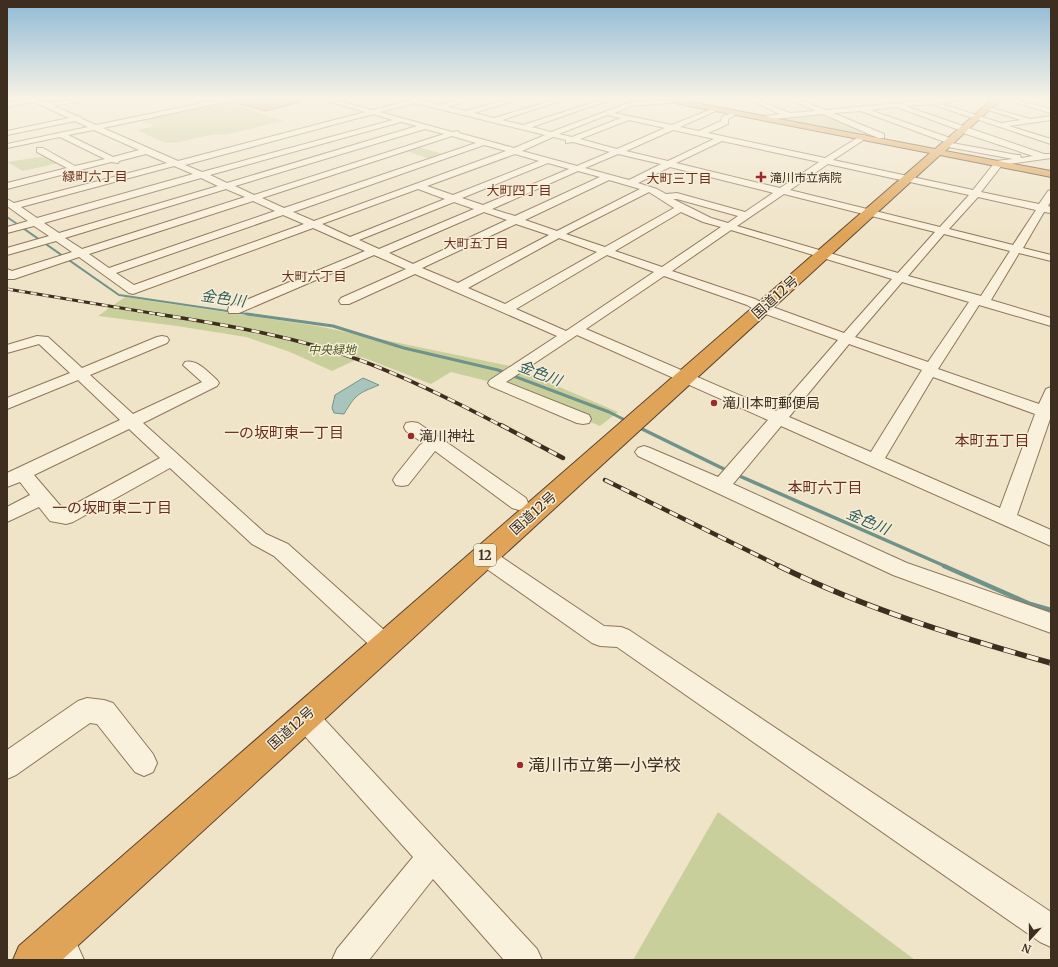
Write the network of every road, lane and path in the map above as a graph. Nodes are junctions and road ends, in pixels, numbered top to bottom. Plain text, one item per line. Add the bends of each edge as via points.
1 (17, 144) edge
2 (31, 144) edge
3 (66, 144) edge
4 (79, 144) edge
5 (132, 144) edge
6 (251, 144) edge
7 (311, 144) edge
8 (365, 144) edge
9 (422, 144) edge
10 (478, 144) edge
11 (491, 144) edge
12 (531, 144) edge
13 (589, 144) edge
14 (634, 144) edge
15 (709, 144) edge
16 (748, 144) edge
17 (856, 144) edge
18 (927, 144) edge
19 (942, 144) edge
20 (1010, 144) edge
21 (7, 146) edge
22 (945, 146) junction
23 (547, 149) dead end
24 (38, 150) junction
25 (147, 151) junction
26 (514, 151) junction
27 (618, 151) junction
28 (531, 156) junction
29 (1047, 157) edge
30 (1027, 159) junction
31 (112, 160) junction
32 (548, 160) junction
33 (826, 162) junction
34 (176, 164) junction
35 (669, 164) junction
36 (999, 164) junction
37 (577, 168) junction
38 (75, 169) junction
39 (139, 173) junction
40 (1051, 174) edge
41 (202, 175) junction
42 (608, 177) junction
43 (907, 179) junction
44 (102, 183) junction
45 (630, 183) junction
46 (7, 186) edge
47 (88, 186) junction
48 (226, 186) junction
49 (418, 186) junction
50 (648, 189) junction
51 (783, 191) junction
52 (1051, 192) edge
53 (975, 194) junction
54 (663, 196) junction
55 (253, 198) junction
56 (453, 199) junction
57 (112, 200) junction
58 (10, 206) edge
59 (681, 208) junction
60 (482, 209) junction
61 (1046, 209) edge
62 (283, 212) junction
63 (136, 213) junction
64 (870, 213) junction
65 (746, 215) junction
66 (515, 220) junction
67 (34, 222) junction
68 (314, 225) junction
69 (729, 227) junction
70 (161, 228) junction
71 (7, 230) edge
72 (942, 231) junction
73 (558, 235) junction
74 (56, 237) junction
75 (351, 240) junction
76 (190, 244) junction
77 (1016, 249) junction
78 (7, 252) edge
79 (377, 252) junction
80 (605, 252) junction
81 (81, 254) junction
82 (823, 254) junction
83 (1051, 258) edge
84 (217, 259) junction
85 (414, 268) junction
86 (662, 271) junction
87 (108, 272) junction
88 (7, 273) edge
89 (899, 277) junction
90 (458, 288) junction
91 (980, 300) junction
92 (345, 301) dead end
93 (762, 308) junction
94 (506, 309) junction
95 (234, 310) dead end
96 (1051, 322) edge
97 (571, 333) junction
98 (847, 338) junction
99 (162, 340) dead end
100 (7, 349) edge
101 (190, 365) dead end
102 (930, 370) junction
103 (78, 374) junction
104 (684, 378) junction
105 (1051, 392) edge
106 (7, 404) edge
107 (1047, 413) edge
108 (583, 419) dead end
109 (779, 419) junction
110 (131, 422) junction
111 (412, 427) dead end
112 (436, 443) junction
113 (644, 452) dead end
114 (172, 459) junction
115 (874, 461) junction
116 (23, 474) junction
117 (402, 480) dead end
118 (7, 481) edge
119 (721, 486) junction
120 (41, 498) junction
121 (519, 503) dead end
122 (7, 515) edge
123 (1006, 518) junction
124 (1051, 538) edge
125 (484, 556) junction
126 (1051, 623) edge
127 (385, 645) junction
128 (304, 716) junction
129 (144, 763) dead end
130 (7, 766) edge
131 (433, 856) junction
132 (1051, 931) edge
133 (63, 949) edge
134 (33, 960) edge
135 (348, 960) edge
136 (525, 960) edge

1 - 21 street
2 - 24 street
3 - 24 street
4 - 31 street
5 - 25 street
6 - 34 street
7 - 41 street
8 - 48 street
9 - 55 street
10 - 62 street
11 - 26 street
12 - 26 street
13 - 27 street
14 - 27 street
15 - 35 street
16 - 33 street
17 - 33 street
18 - 22 highway
19 - 22 street
20 - 29 street
22 - 30 street
22 - 36 highway
22 - 43 highway, 国道12号 / 12
23 - 28 street
24 - 38 street
25 - 31 street
25 - 34 street
26 - 28 street
26 - 49 street
27 - 35 street
27 - 37 street
28 - 32 street
29 - 30 street
30 - 36 street
31 - 38 street
31 - 39 street
32 - 37 street
32 - 56 street
33 - 43 street
33 - 51 street
34 - 39 street
34 - 41 street
35 - 45 street
35 - 51 street
36 - 40 highway
36 - 53 street
37 - 42 street
37 - 60 street
38 - 44 street
38 - 46 street
39 - 44 street
41 - 48 street
41 - 57 street
42 - 45 street
42 - 66 street
43 - 53 street
43 - 64 highway, 国道12号 / 12
44 - 47 street
45 - 50 street
47 - 57 street
47 - 58 street
48 - 55 street
48 - 63 street
49 - 56 street
49 - 68 street
50 - 54 street
50 - 73 street
51 - 64 street
51 - 65 street
52 - 61 street
53 - 61 street
53 - 72 street
54 - 59 street
54 - 65 street via 677,196
55 - 62 street
55 - 70 street
56 - 60 street
56 - 75 street
57 - 63 street
57 - 67 street
58 - 67 street
59 - 69 street
59 - 80 street
60 - 66 street
60 - 79 street
61 - 77 street
62 - 68 street
62 - 76 street
63 - 70 street
63 - 74 street
64 - 72 street
64 - 82 highway, 国道12号 / 12
65 - 69 street
66 - 73 street
66 - 85 street
67 - 71 street
67 - 74 street
68 - 75 street
68 - 84 street
69 - 82 street
69 - 86 street
70 - 76 street
70 - 81 street
72 - 77 street
72 - 89 street
73 - 80 street
73 - 90 street
74 - 78 street
74 - 81 street
75 - 79 street
76 - 84 street
76 - 87 street
77 - 83 street
77 - 91 street
79 - 85 street
79 - 95 street
80 - 86 street
80 - 94 street
81 - 87 street
81 - 88 street via 10,276
82 - 89 street
82 - 93 highway, 国道12号 / 12
84 - 87 street via 132,290
85 - 90 street
85 - 92 street
86 - 93 street
86 - 97 street
89 - 91 street
89 - 98 street
90 - 94 street
91 - 96 street
91 - 102 street
93 - 98 street
93 - 104 highway, 国道12号 / 12
94 - 97 street
97 - 104 street
97 - 108 street via 495,382
98 - 102 street
98 - 109 street
99 - 103 street
100 - 103 street via 43,340
101 - 110 street via 212,383
102 - 107 street
102 - 115 street
103 - 106 street
103 - 110 street
104 - 109 street
104 - 125 highway, 国道12号 / 12
105 - 107 street
107 - 123 street
109 - 115 street
109 - 119 street
110 - 114 street
110 - 116 street
111 - 112 street
112 - 117 street via 426,448
112 - 121 street
113 - 119 street
114 - 120 street via 66,517 57,516
114 - 127 street via 259,538 281,550
115 - 123 street
116 - 118 street
116 - 120 street
119 - 126 street via 900,569
120 - 122 street
123 - 124 street
125 - 127 highway, 国道12号 / 12
125 - 132 street via 600,636 621,636
127 - 128 highway, 国道12号 / 12
128 - 131 street
128 - 133 highway, 国道12号 / 12
129 - 130 street via 104,712 87,710
131 - 135 street
131 - 136 street
133 - 134 highway, 国道12号 / 12

